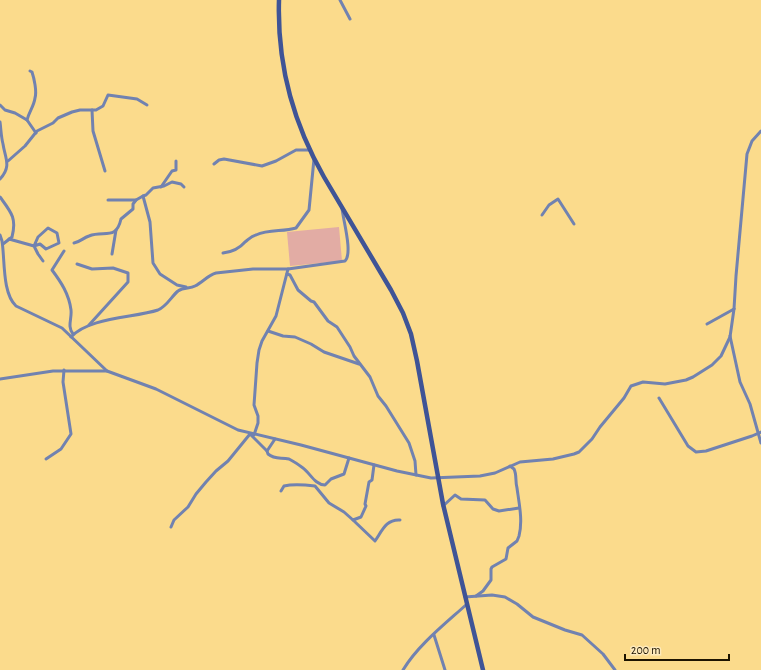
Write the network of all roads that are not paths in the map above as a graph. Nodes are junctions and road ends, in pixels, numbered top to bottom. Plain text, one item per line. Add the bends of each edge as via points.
1 (279, 0) edge
2 (340, 0) edge
3 (350, 19) dead end
4 (30, 71) dead end
5 (0, 105) edge
6 (147, 105) dead end
7 (92, 110) junction
8 (27, 120) junction
9 (0, 122) edge
10 (761, 131) edge
11 (36, 133) junction
12 (310, 150) junction
13 (314, 160) junction
14 (8, 161) junction
15 (176, 161) dead end
16 (214, 164) dead end
17 (105, 171) dead end
18 (0, 179) edge
19 (161, 187) junction
20 (184, 187) dead end
21 (143, 196) junction
22 (0, 197) edge
23 (108, 200) dead end
24 (136, 200) junction
25 (341, 206) junction
26 (542, 216) dead end
27 (574, 224) dead end
28 (116, 230) junction
29 (0, 235) edge
30 (10, 239) junction
31 (74, 243) dead end
32 (3, 244) junction
33 (34, 246) junction
34 (64, 252) dead end
35 (223, 253) dead end
36 (112, 254) dead end
37 (43, 261) dead end
38 (76, 264) dead end
39 (288, 269) junction
40 (287, 274) junction
41 (187, 287) junction
42 (734, 309) junction
43 (708, 324) dead end
44 (88, 326) junction
45 (268, 331) junction
46 (72, 335) junction
47 (730, 335) junction
48 (360, 364) junction
49 (64, 370) junction
50 (108, 371) junction
51 (0, 378) edge
52 (659, 398) dead end
53 (759, 432) edge
54 (252, 434) junction
55 (275, 439) junction
56 (761, 443) edge
57 (267, 451) junction
58 (349, 458) junction
59 (46, 459) dead end
60 (374, 465) junction
61 (510, 466) junction
62 (416, 475) junction
63 (438, 478) junction
64 (281, 491) dead end
65 (443, 506) junction
66 (519, 508) junction
67 (353, 520) junction
68 (400, 520) dead end
69 (171, 527) dead end
70 (476, 596) junction
71 (465, 597) junction
72 (467, 604) junction
73 (434, 635) junction
74 (402, 670) edge
75 (445, 670) edge
76 (483, 670) edge
77 (615, 670) edge

1 - 12 main road via 283,66 295,113
2 - 3 street
4 - 8 street via 34,76 36,98
5 - 8 street
6 - 7 street via 137,99 108,95 103,106
7 - 11 street via 80,110 64,115
7 - 17 street via 93,131
8 - 11 street
9 - 14 street
10 - 42 street via 752,141 746,159
11 - 14 street
12 - 13 main road
12 - 16 street via 296,150 262,166 224,159
13 - 25 main road
13 - 35 street via 309,210 296,228 256,234 236,250
14 - 18 street
15 - 19 street via 176,170 172,171
19 - 20 street via 175,182
19 - 21 street via 153,188
21 - 24 street
21 - 41 street via 150,222 153,263 160,274 177,285
22 - 30 street via 14,218 13,235
23 - 24 street
24 - 28 street via 133,209 121,219
25 - 39 street via 348,245 347,260
25 - 63 main road via 391,290 408,325 418,361
26 - 27 street via 549,205 558,199
28 - 31 street via 110,234 89,236
28 - 36 street
29 - 32 street
30 - 32 street
30 - 33 street
32 - 46 street via 6,283 11,301
33 - 33 street via 38,237 48,228 57,233 59,243 46,249 40,244
33 - 37 street
34 - 46 street via 52,270 64,288 71,310 69,325
38 - 44 street via 92,269 113,268 128,273 128,282
39 - 40 street
39 - 41 street via 216,273 195,286
40 - 45 street via 276,316
40 - 48 street via 298,290 314,302 328,321 337,327
41 - 44 street via 158,310
42 - 43 street
42 - 47 street
44 - 46 street
45 - 48 street via 295,337 324,352
45 - 54 street via 262,341 256,363 254,405 258,423
46 - 50 street
47 - 53 street via 740,382
47 - 61 street via 721,356 693,377 665,384 643,382 632,386 579,452 553,459 524,461
48 - 62 street via 408,443 415,461
49 - 50 street
49 - 51 street
49 - 59 street via 63,382 71,434 61,449
50 - 54 street via 156,388 225,424
52 - 53 street via 688,446 696,452
53 - 56 street
54 - 55 street
54 - 57 street
54 - 69 street via 206,482
55 - 57 street
55 - 58 street
57 - 58 street via 272,458 290,460 304,468 322,485 344,474
58 - 60 street
60 - 62 street
60 - 67 street via 366,506 361,517
61 - 63 street via 480,476
61 - 66 street via 516,474
62 - 63 street
63 - 65 main road
64 - 67 street via 284,486 290,484 315,486 329,503
65 - 66 street via 455,495 461,499 486,500 493,509 499,511
65 - 71 main road
66 - 70 street via 518,539 508,548 506,559 492,567 491,580
67 - 68 street via 375,541 389,522
70 - 71 street
70 - 77 street via 503,596 533,616 582,635 603,654
71 - 72 main road
72 - 73 street
72 - 76 main road
73 - 74 street
73 - 75 street

